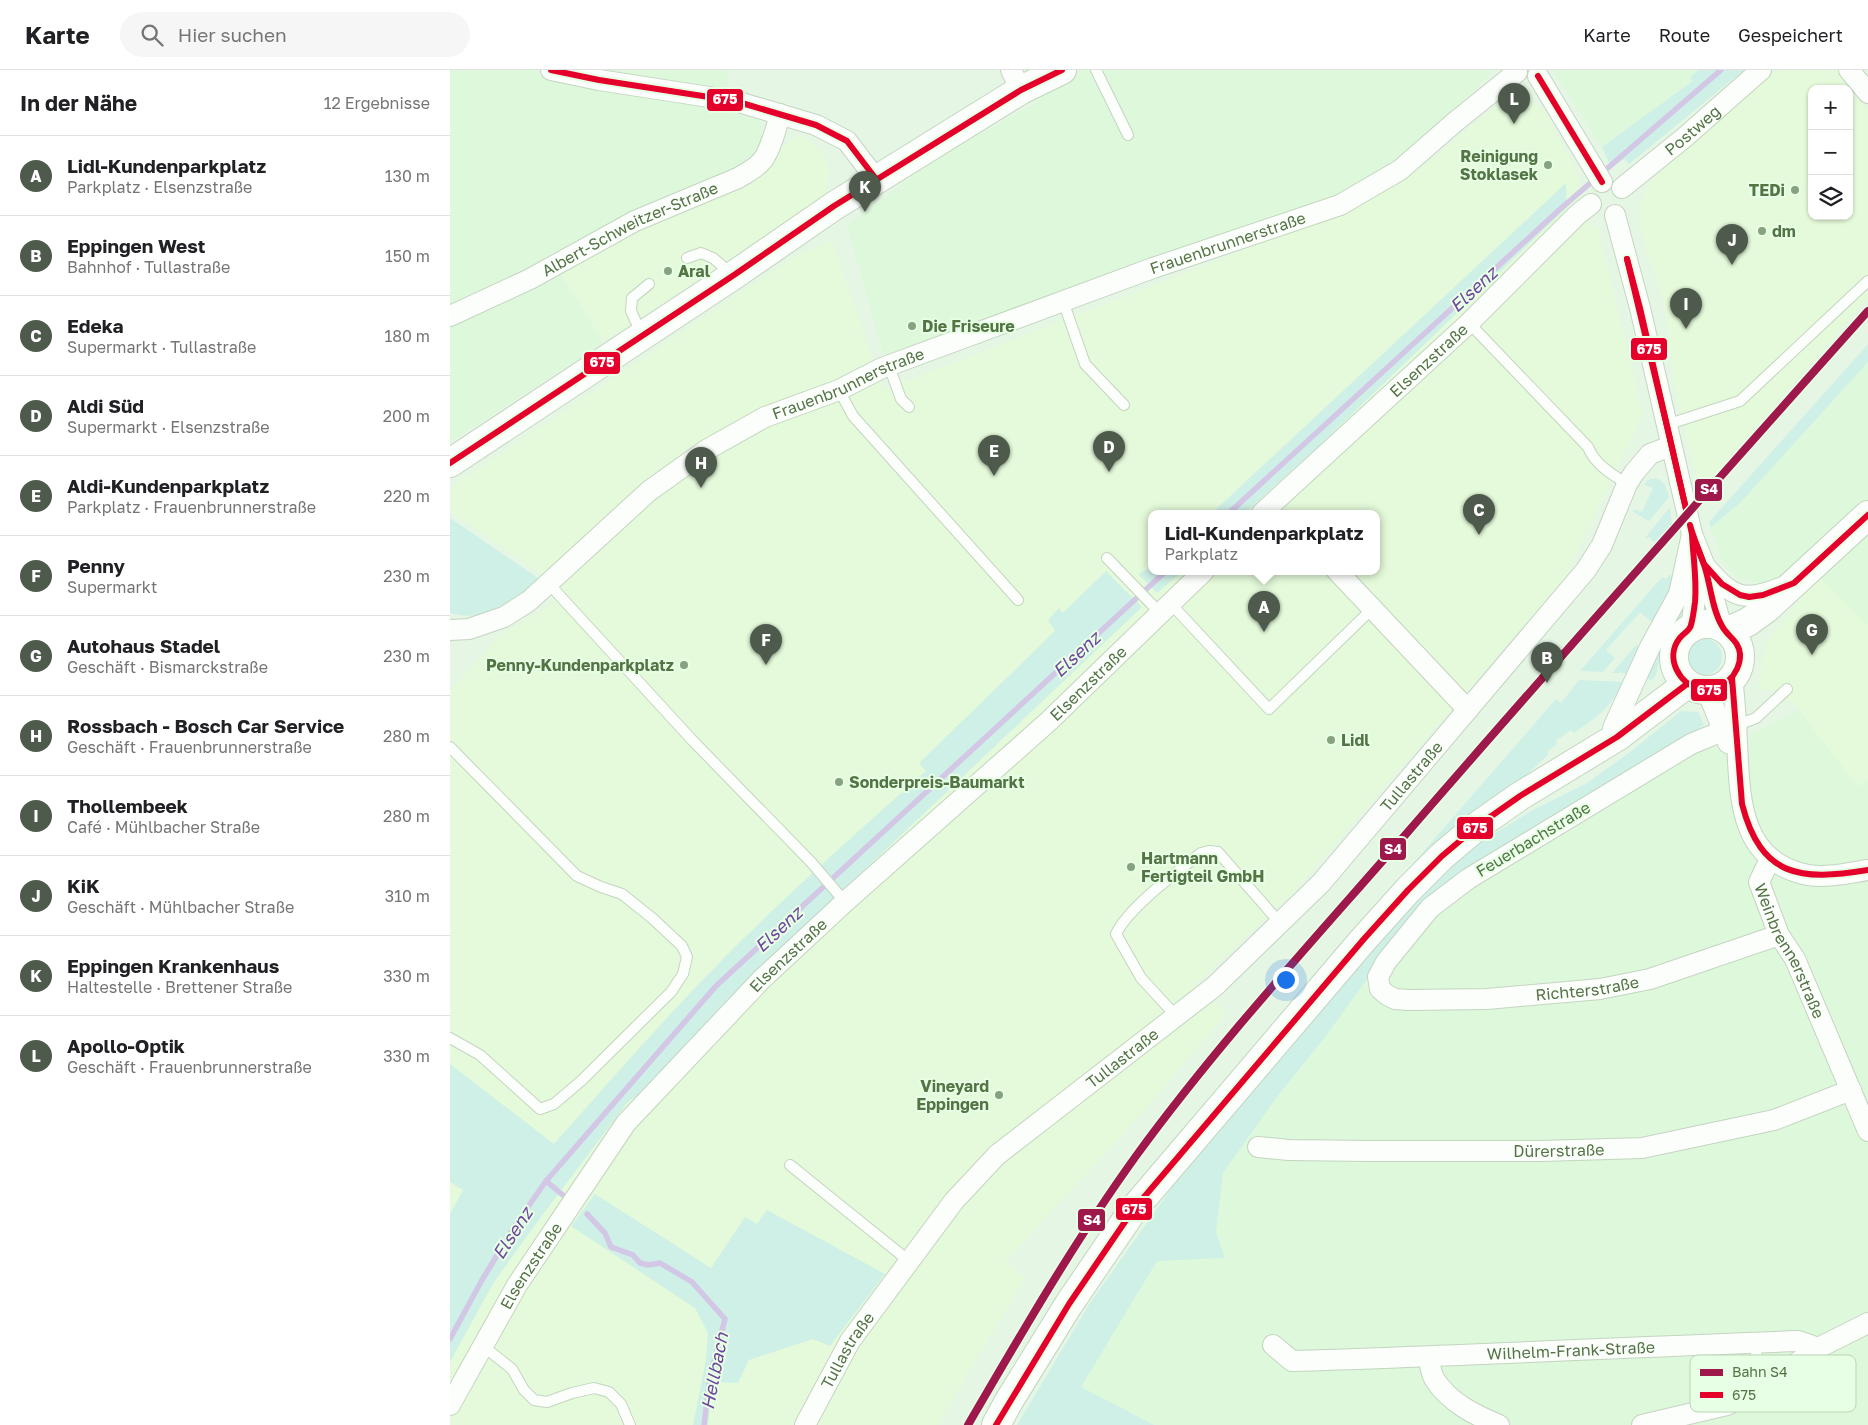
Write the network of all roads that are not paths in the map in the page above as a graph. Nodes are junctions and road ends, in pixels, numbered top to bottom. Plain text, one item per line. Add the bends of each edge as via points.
1 (551, 70) edge
2 (1062, 70) edge
3 (1096, 70) edge
4 (1761, 70) edge
5 (1849, 70) edge
6 (1517, 71) edge
7 (1541, 73) edge
8 (600, 75) edge
9 (1016, 80) edge
10 (1868, 93) edge
11 (780, 114) junction
12 (1128, 135) dead end
13 (876, 180) junction
14 (1602, 182) junction
15 (1622, 188) junction
16 (1591, 204) junction
17 (1615, 215) junction
18 (687, 258) dead end
19 (734, 275) junction
20 (1868, 281) edge
21 (649, 284) dead end
22 (1062, 301) junction
23 (450, 316) edge
24 (1469, 323) junction
25 (642, 336) junction
26 (888, 366) junction
27 (839, 390) junction
28 (1124, 405) dead end
29 (909, 407) dead end
30 (1666, 425) junction
31 (1672, 446) junction
32 (450, 463) edge
33 (1627, 484) junction
34 (1272, 510) edge
35 (1868, 515) edge
36 (1692, 534) junction
37 (1836, 546) junction
38 (1107, 558) dead end
39 (1704, 564) junction
40 (1199, 575) edge
41 (1341, 575) edge
42 (1794, 583) junction
43 (549, 584) junction
44 (1018, 600) dead end
45 (1160, 606) junction
46 (1372, 609) junction
47 (1691, 627) junction
48 (450, 630) edge
49 (1725, 630) junction
50 (1736, 669) junction
51 (1690, 680) junction
52 (1787, 689) dead end
53 (1468, 710) junction
54 (1613, 728) junction
55 (1730, 728) junction
56 (450, 747) edge
57 (1568, 765) junction
58 (1770, 859) junction
59 (1868, 870) edge
60 (845, 902) junction
61 (1280, 922) junction
62 (1778, 935) junction
63 (1387, 995) joint
64 (1176, 1016) junction
65 (450, 1038) edge
66 (1851, 1090) junction
67 (1868, 1131) edge
68 (1258, 1147) dead end
69 (790, 1165) dead end
70 (909, 1261) junction
71 (1868, 1324) edge
72 (1753, 1342) junction
73 (1273, 1345) dead end
74 (483, 1346) junction
75 (1818, 1348) junction
76 (1757, 1355) edge
77 (1808, 1355) edge
78 (1428, 1357) junction
79 (450, 1405) edge
80 (1700, 1412) edge
81 (630, 1425) edge
82 (805, 1425) edge
83 (996, 1425) edge
84 (1499, 1425) edge
85 (1642, 1425) edge

1 - 8 street
2 - 9 street
3 - 12 lane
4 - 15 street, Postweg
5 - 10 street
6 - 7 street via 1529,79
6 - 22 street, Frauenbrunnerstraße via 1400,170 1340,205
7 - 14 street
8 - 11 street via 735,101
9 - 13 street
11 - 13 street via 816,125 847,141
11 - 23 street, Albert-Schweitzer-Straße via 777,129 762,161 751,171 635,221 530,279
13 - 19 street
14 - 15 street via 1613,182
14 - 16 street via 1591,194
15 - 17 street via 1626,203
16 - 17 street via 1603,216
16 - 24 street, Elsenzstraße
17 - 30 street
18 - 19 lane via 701,253
19 - 25 street
20 - 30 lane via 1740,401
21 - 25 lane via 632,298 631,311
22 - 26 street, Frauenbrunnerstraße
22 - 28 lane via 1085,364
24 - 33 lane via 1588,447 1592,457
24 - 34 street, Elsenzstraße
25 - 32 street
26 - 27 street, Frauenbrunnerstraße
26 - 29 lane via 901,399
27 - 43 street, Frauenbrunnerstraße via 765,417 708,448 649,491
27 - 44 lane via 853,416
30 - 31 street
31 - 33 street, Tullastraße via 1650,454
31 - 36 street
33 - 53 street, Tullastraße via 1602,546 1586,570
35 - 37 street
36 - 39 street
36 - 47 street via 1695,600
36 - 54 street via 1679,594
37 - 42 street
37 - 50 street via 1752,642
38 - 45 lane
39 - 42 street via 1722,584 1740,596 1763,595
39 - 49 street
40 - 45 street, Elsenzstraße
41 - 46 street
42 - 49 street via 1748,622
43 - 48 street, Frauenbrunnerstraße via 504,617 469,629
43 - 60 lane
45 - 46 lane via 1269,708
45 - 60 street, Elsenzstraße via 1049,721
46 - 53 street
47 - 49 street via 1707,624
47 - 51 street via 1682,634 1673,654
49 - 50 street via 1737,644
50 - 51 street via 1721,687
50 - 55 street, Weinbrennerstraße
51 - 54 street via 1643,700
51 - 55 street, Weinbrennerstraße
51 - 57 street via 1617,737
52 - 55 lane via 1756,718
53 - 61 street, Tullastraße via 1321,883
54 - 57 street
55 - 58 street, Weinbrennerstraße via 1743,814 1752,836
55 - 63 street, Feuerbachstraße via 1691,744 1652,766 1446,894 1430,908 1381,969 1378,983
56 - 65 lane via 577,876 622,894 682,946 687,957 683,974 671,992 581,1081 554,1104 540,1109 480,1055
57 - 83 street via 1480,824 1442,856 1363,940 1133,1210 1069,1304
58 - 59 street via 1805,875 1825,876
58 - 62 street, Weinbrennerstraße via 1759,882
60 - 74 street, Elsenzstraße via 761,980 626,1123 518,1285
61 - 64 street, Tullastraße via 1215,986
61 - 64 lane via 1218,852 1209,851 1201,853 1136,908 1116,934 1141,978
62 - 63 street, Richterstraße via 1650,979 1600,989 1487,998 1409,1000
62 - 66 street, Weinbrennerstraße via 1795,959
64 - 70 street, Tullastraße via 997,1155 954,1201
66 - 67 street, Weinbrennerstraße
66 - 68 street, Dürerstraße via 1774,1120 1642,1148 1541,1151 1289,1150
69 - 70 lane
70 - 82 street, Tullastraße via 850,1341
71 - 75 street
72 - 75 street, Wilhelm-Frank-Straße via 1798,1341
72 - 76 lane
72 - 78 street, Wilhelm-Frank-Straße
73 - 78 street, Wilhelm-Frank-Straße via 1292,1361
74 - 79 street, Elsenzstraße
74 - 81 lane via 512,1369 534,1400 546,1402 594,1388 609,1392 621,1404
75 - 77 street
78 - 84 street via 1434,1379 1452,1399
80 - 85 street

